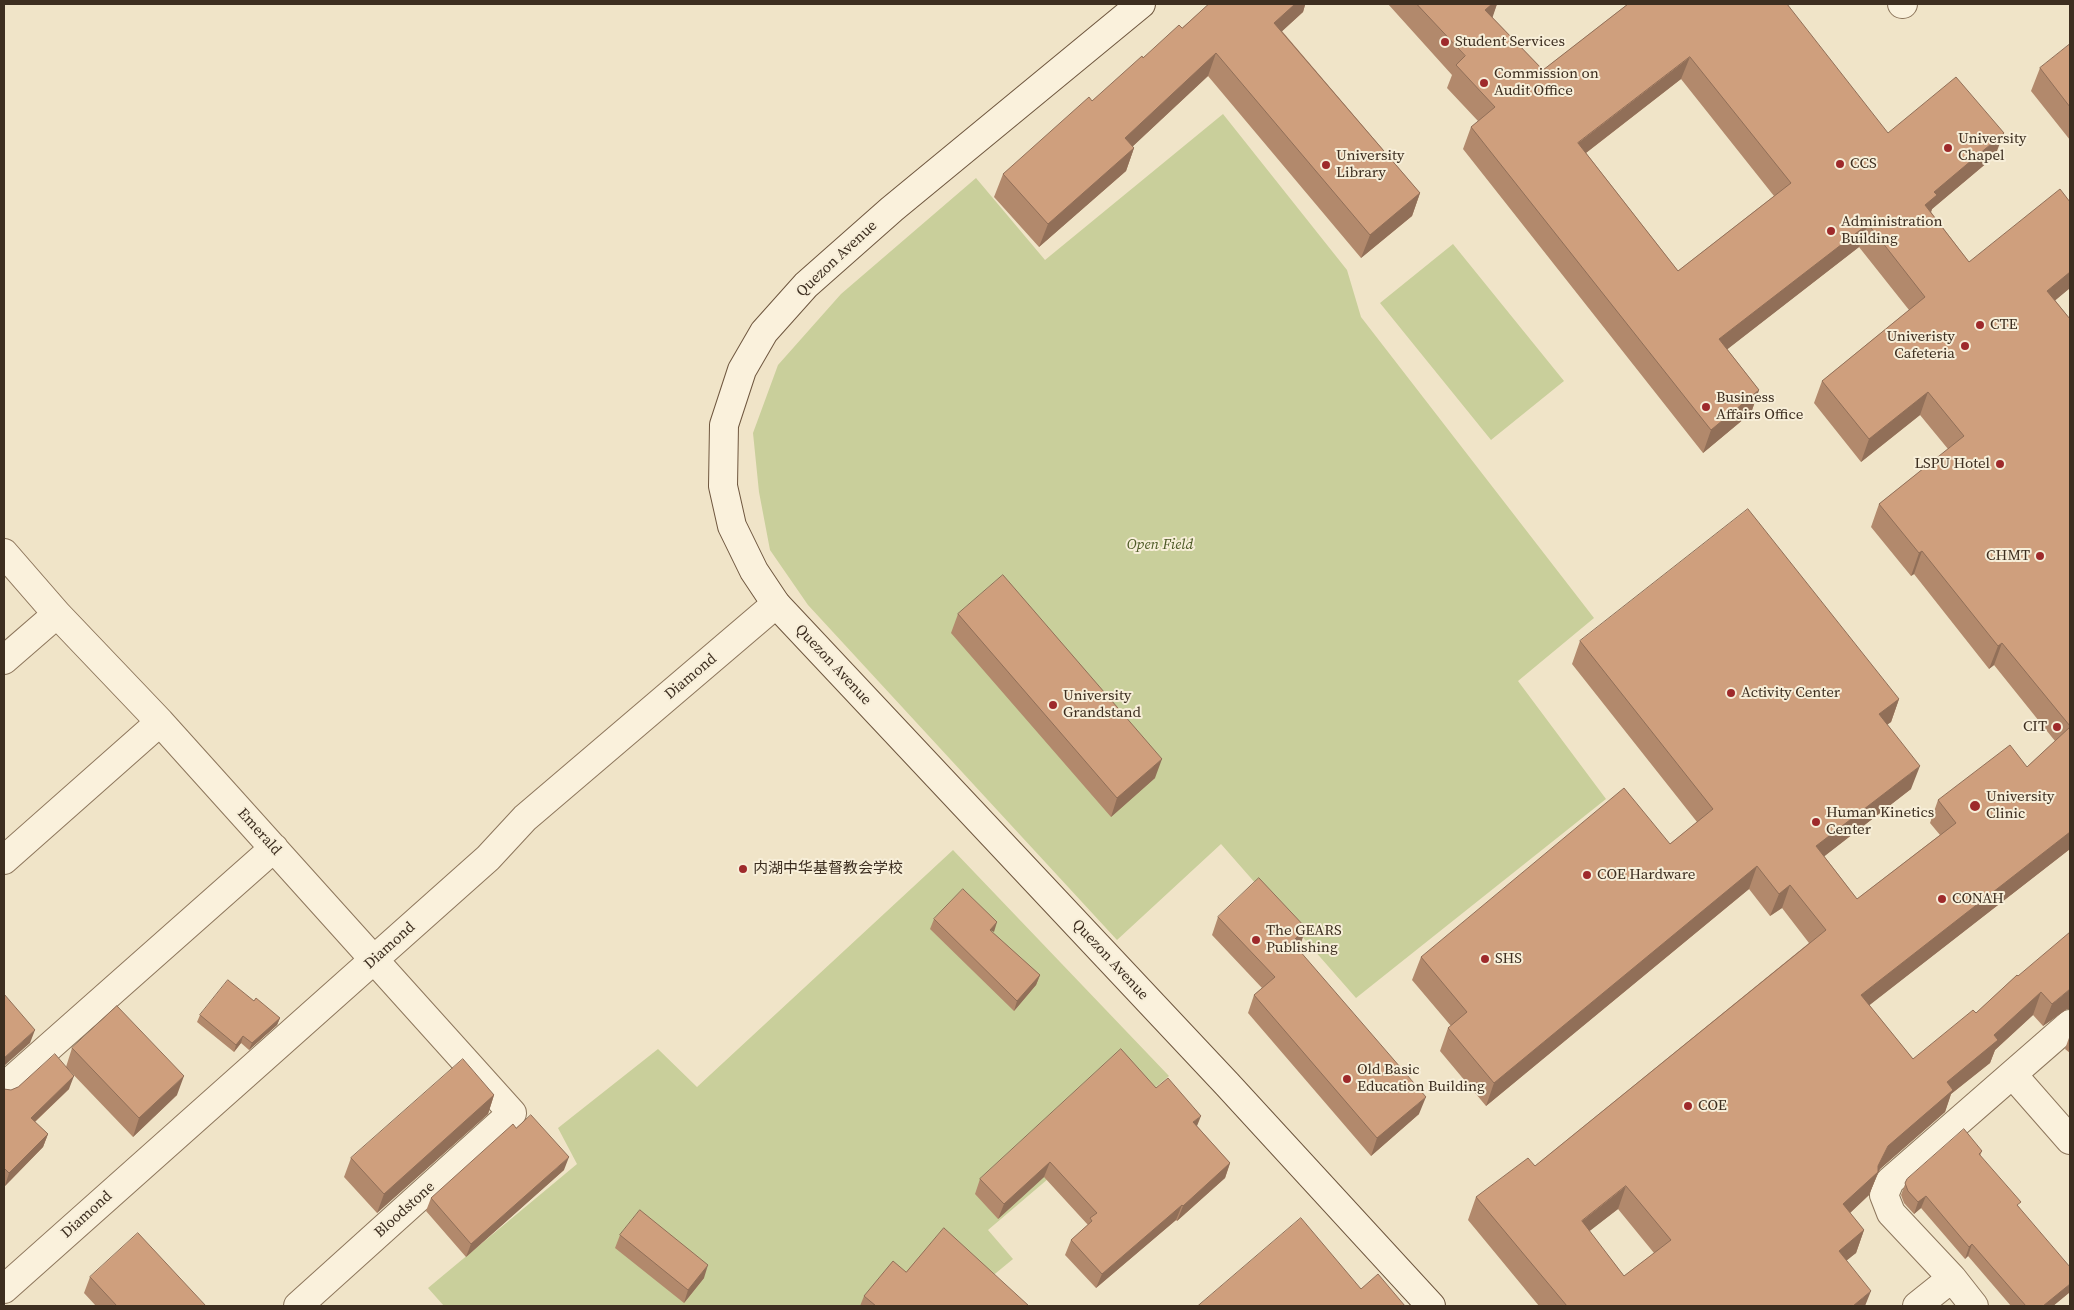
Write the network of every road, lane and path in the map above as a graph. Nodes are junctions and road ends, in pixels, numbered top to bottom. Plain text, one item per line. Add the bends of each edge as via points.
1 (1141, 4) edge
2 (4, 553) edge
3 (776, 604) junction
4 (57, 614) junction
5 (4, 660) edge
6 (160, 722) junction
7 (274, 848) junction
8 (4, 860) edge
9 (374, 961) junction
10 (2070, 1024) edge
11 (2013, 1075) junction
12 (4, 1087) edge
13 (512, 1113) joint
14 (2070, 1140) edge
15 (1952, 1278) junction
16 (4, 1289) edge
17 (298, 1306) edge
18 (1431, 1306) edge
19 (1917, 1306) edge
20 (1974, 1306) edge

1 - 3 street, Quezon Avenue via 892,209 806,285 764,332 742,370 724,425 722,486 732,526 754,571
2 - 4 street, Emerald
3 - 9 street, Diamond via 525,818 488,858
3 - 18 street, Quezon Avenue
4 - 5 street
4 - 6 street, Emerald
6 - 7 street, Emerald
6 - 8 street
7 - 9 street, Emerald
7 - 12 street
9 - 13 street, Emerald
9 - 16 street, Diamond
10 - 11 street
11 - 14 street
11 - 15 street via 1890,1181 1884,1196 1891,1213
13 - 17 street, Bloodstone
15 - 19 street
15 - 20 street

